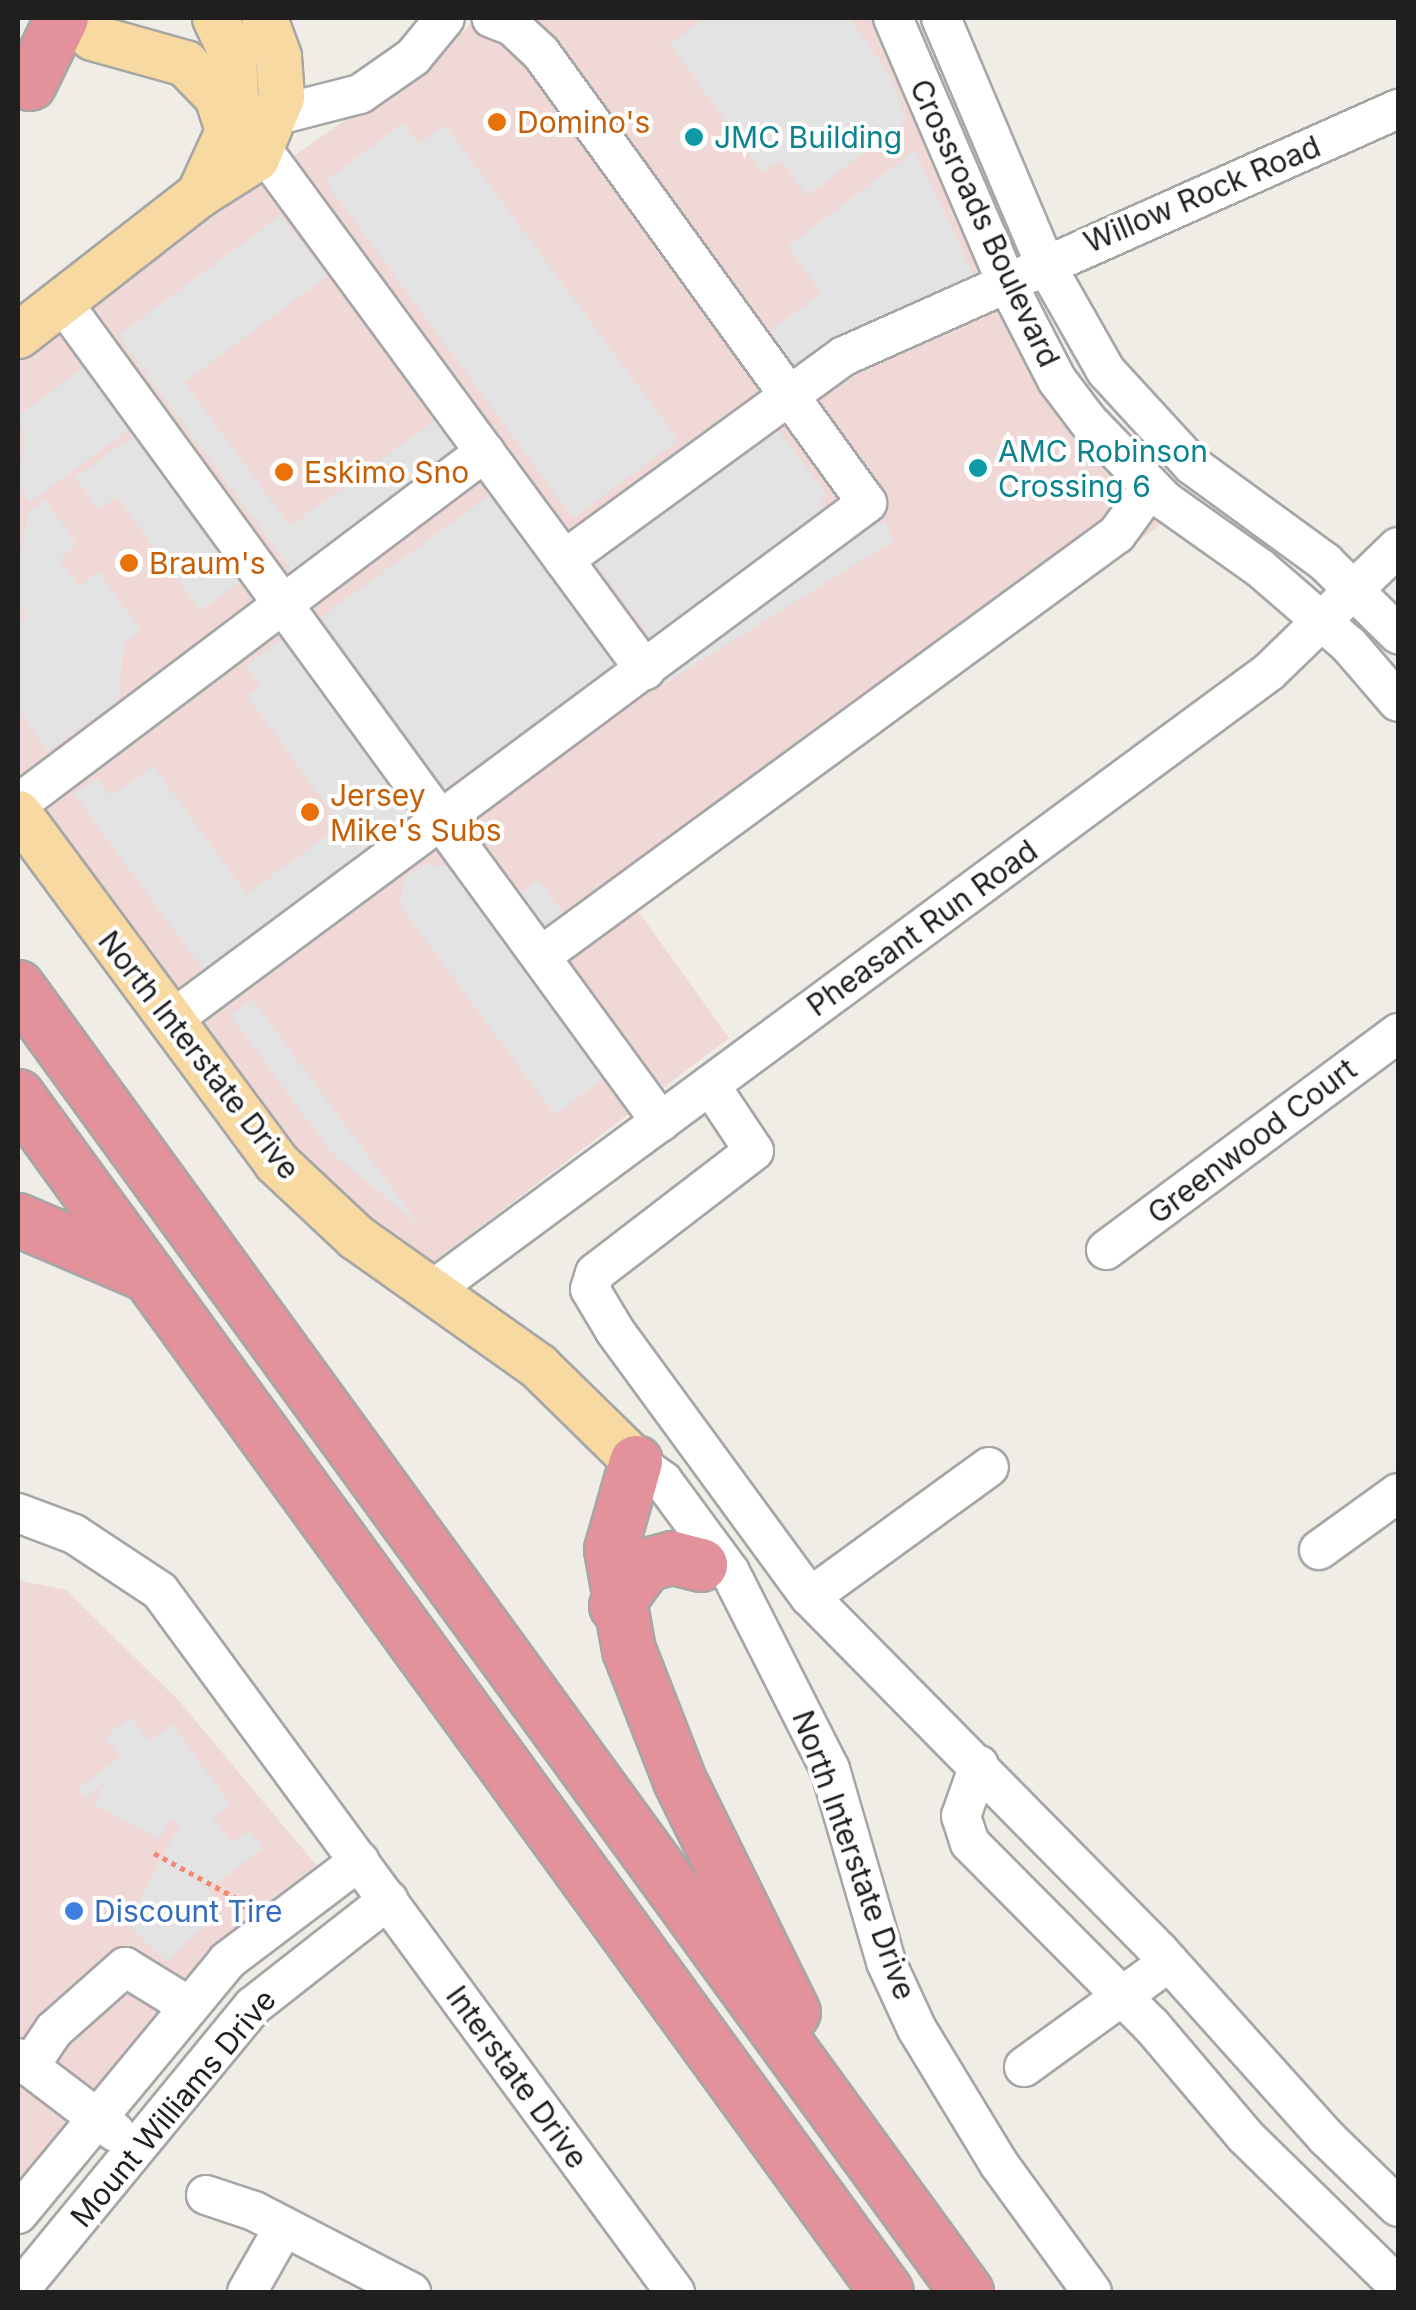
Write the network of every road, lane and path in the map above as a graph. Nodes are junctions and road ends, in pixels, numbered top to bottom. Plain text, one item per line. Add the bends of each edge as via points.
1 (215, 18) edge
2 (264, 18) edge
3 (446, 18) edge
4 (491, 18) edge
5 (893, 18) edge
6 (941, 18) edge
7 (91, 24) edge
8 (958, 56) junction
9 (915, 70) junction
10 (24, 88) edge
11 (1398, 109) edge
12 (256, 133) junction
13 (1044, 262) junction
14 (1005, 280) junction
15 (60, 298) junction
16 (18, 335) edge
17 (790, 393) junction
18 (485, 452) junction
19 (1151, 487) junction
20 (1398, 548) edge
21 (564, 560) junction
22 (1354, 590) junction
23 (285, 603) junction
24 (224, 617) dead end
25 (1322, 622) junction
26 (1398, 634) edge
27 (645, 670) junction
28 (134, 685) dead end
29 (1398, 702) edge
30 (18, 804) edge
31 (18, 813) edge
32 (444, 822) junction
33 (541, 956) junction
34 (18, 987) edge
35 (169, 1022) junction
36 (1398, 1033) edge
37 (710, 1085) junction
38 (18, 1096) edge
39 (661, 1122) junction
40 (18, 1220) edge
41 (1106, 1250) dead end
42 (150, 1277) junction
43 (431, 1291) junction
44 (636, 1462) junction
45 (988, 1467) dead end
46 (1398, 1493) edge
47 (18, 1513) edge
48 (1319, 1550) dead end
49 (701, 1565) junction
50 (810, 1596) junction
51 (616, 1606) junction
52 (782, 1667) junction
53 (979, 1765) junction
54 (154, 1852) dead end
55 (359, 1860) junction
56 (388, 1900) junction
57 (245, 1911) dead end
58 (1169, 1962) junction
59 (1122, 1997) junction
60 (187, 2006) junction
61 (23, 2063) edge
62 (1024, 2067) dead end
63 (96, 2118) junction
64 (856, 2140) junction
65 (138, 2147) junction
66 (1347, 2157) junction
67 (206, 2194) dead end
68 (1308, 2197) junction
69 (1398, 2207) edge
70 (18, 2214) edge
71 (284, 2226) junction
72 (1398, 2286) edge
73 (18, 2292) edge
74 (248, 2292) edge
75 (411, 2292) edge
76 (675, 2292) edge
77 (888, 2292) edge
78 (968, 2292) edge
79 (1092, 2292) edge

1 - 12 main road
2 - 12 main road via 281,78
3 - 12 street via 413,57 360,94
4 - 17 street via 512,26 542,53
5 - 9 street, Crossroads Boulevard
6 - 8 street, Crossroads Boulevard
7 - 10 highway
7 - 12 main road via 185,63
8 - 9 street
8 - 13 street, Crossroads Boulevard
9 - 14 street, Crossroads Boulevard
11 - 13 street, Willow Rock Road
12 - 15 main road via 226,182 199,194
12 - 18 street
13 - 14 street, Willow Rock Road
13 - 22 street, Crossroads Boulevard via 1106,372 1169,445
14 - 17 street, Willow Rock Road via 844,356
14 - 19 street, Crossroads Boulevard via 1057,380
15 - 16 main road
15 - 23 street
17 - 21 street, Willow Rock Road
17 - 27 street via 867,503
18 - 21 street
18 - 23 street
19 - 25 street, Crossroads Boulevard
19 - 33 street via 1117,534
20 - 22 street, Pheasant Run Road
21 - 27 street
22 - 25 street, Pheasant Run Road
22 - 26 street, Crossroads Boulevard
23 - 30 street
23 - 32 street
24 - 28 street
25 - 29 street, Crossroads Boulevard
25 - 37 street, Pheasant Run Road via 1270,671
27 - 32 street
31 - 35 main road, North Interstate Drive
32 - 33 street
32 - 35 street
33 - 39 street
34 - 64 highway
35 - 43 main road, North Interstate Drive via 276,1162 356,1237
36 - 41 street, Greenwood Court
37 - 39 street, Pheasant Run Road
37 - 50 street via 754,1151 596,1273 590,1289
38 - 42 highway
39 - 43 street, Pheasant Run Road
40 - 42 highway
42 - 77 highway
43 - 44 main road, North Interstate Drive via 538,1366
44 - 49 street, North Interstate Drive via 648,1494
44 - 51 highway via 612,1550
44 - 52 street, North Interstate Drive via 663,1480 730,1572
45 - 50 street
46 - 48 street
47 - 55 street via 74,1534 160,1591
49 - 51 highway via 673,1558 646,1565
49 - 52 street, North Interstate Drive
50 - 53 street
51 - 64 highway via 680,1781
52 - 79 street, North Interstate Drive via 830,1769 886,1962 917,2029 999,2164
53 - 58 street
53 - 59 street via 960,1828
54 - 57 path via 236,1898
55 - 56 street, Interstate Drive
55 - 60 street, Mount Williams Drive via 264,1927
56 - 65 street, Mount Williams Drive via 253,2006
56 - 76 street, Interstate Drive
58 - 59 street
58 - 66 street
59 - 62 street
59 - 68 street
60 - 61 street via 125,1967
60 - 63 street, Mount Williams Drive
61 - 63 street
63 - 65 street
63 - 70 street, Mount Williams Drive
64 - 78 highway
65 - 73 street, Mount Williams Drive
66 - 68 street
66 - 69 street
67 - 71 street
68 - 72 street
71 - 74 street
71 - 75 street

